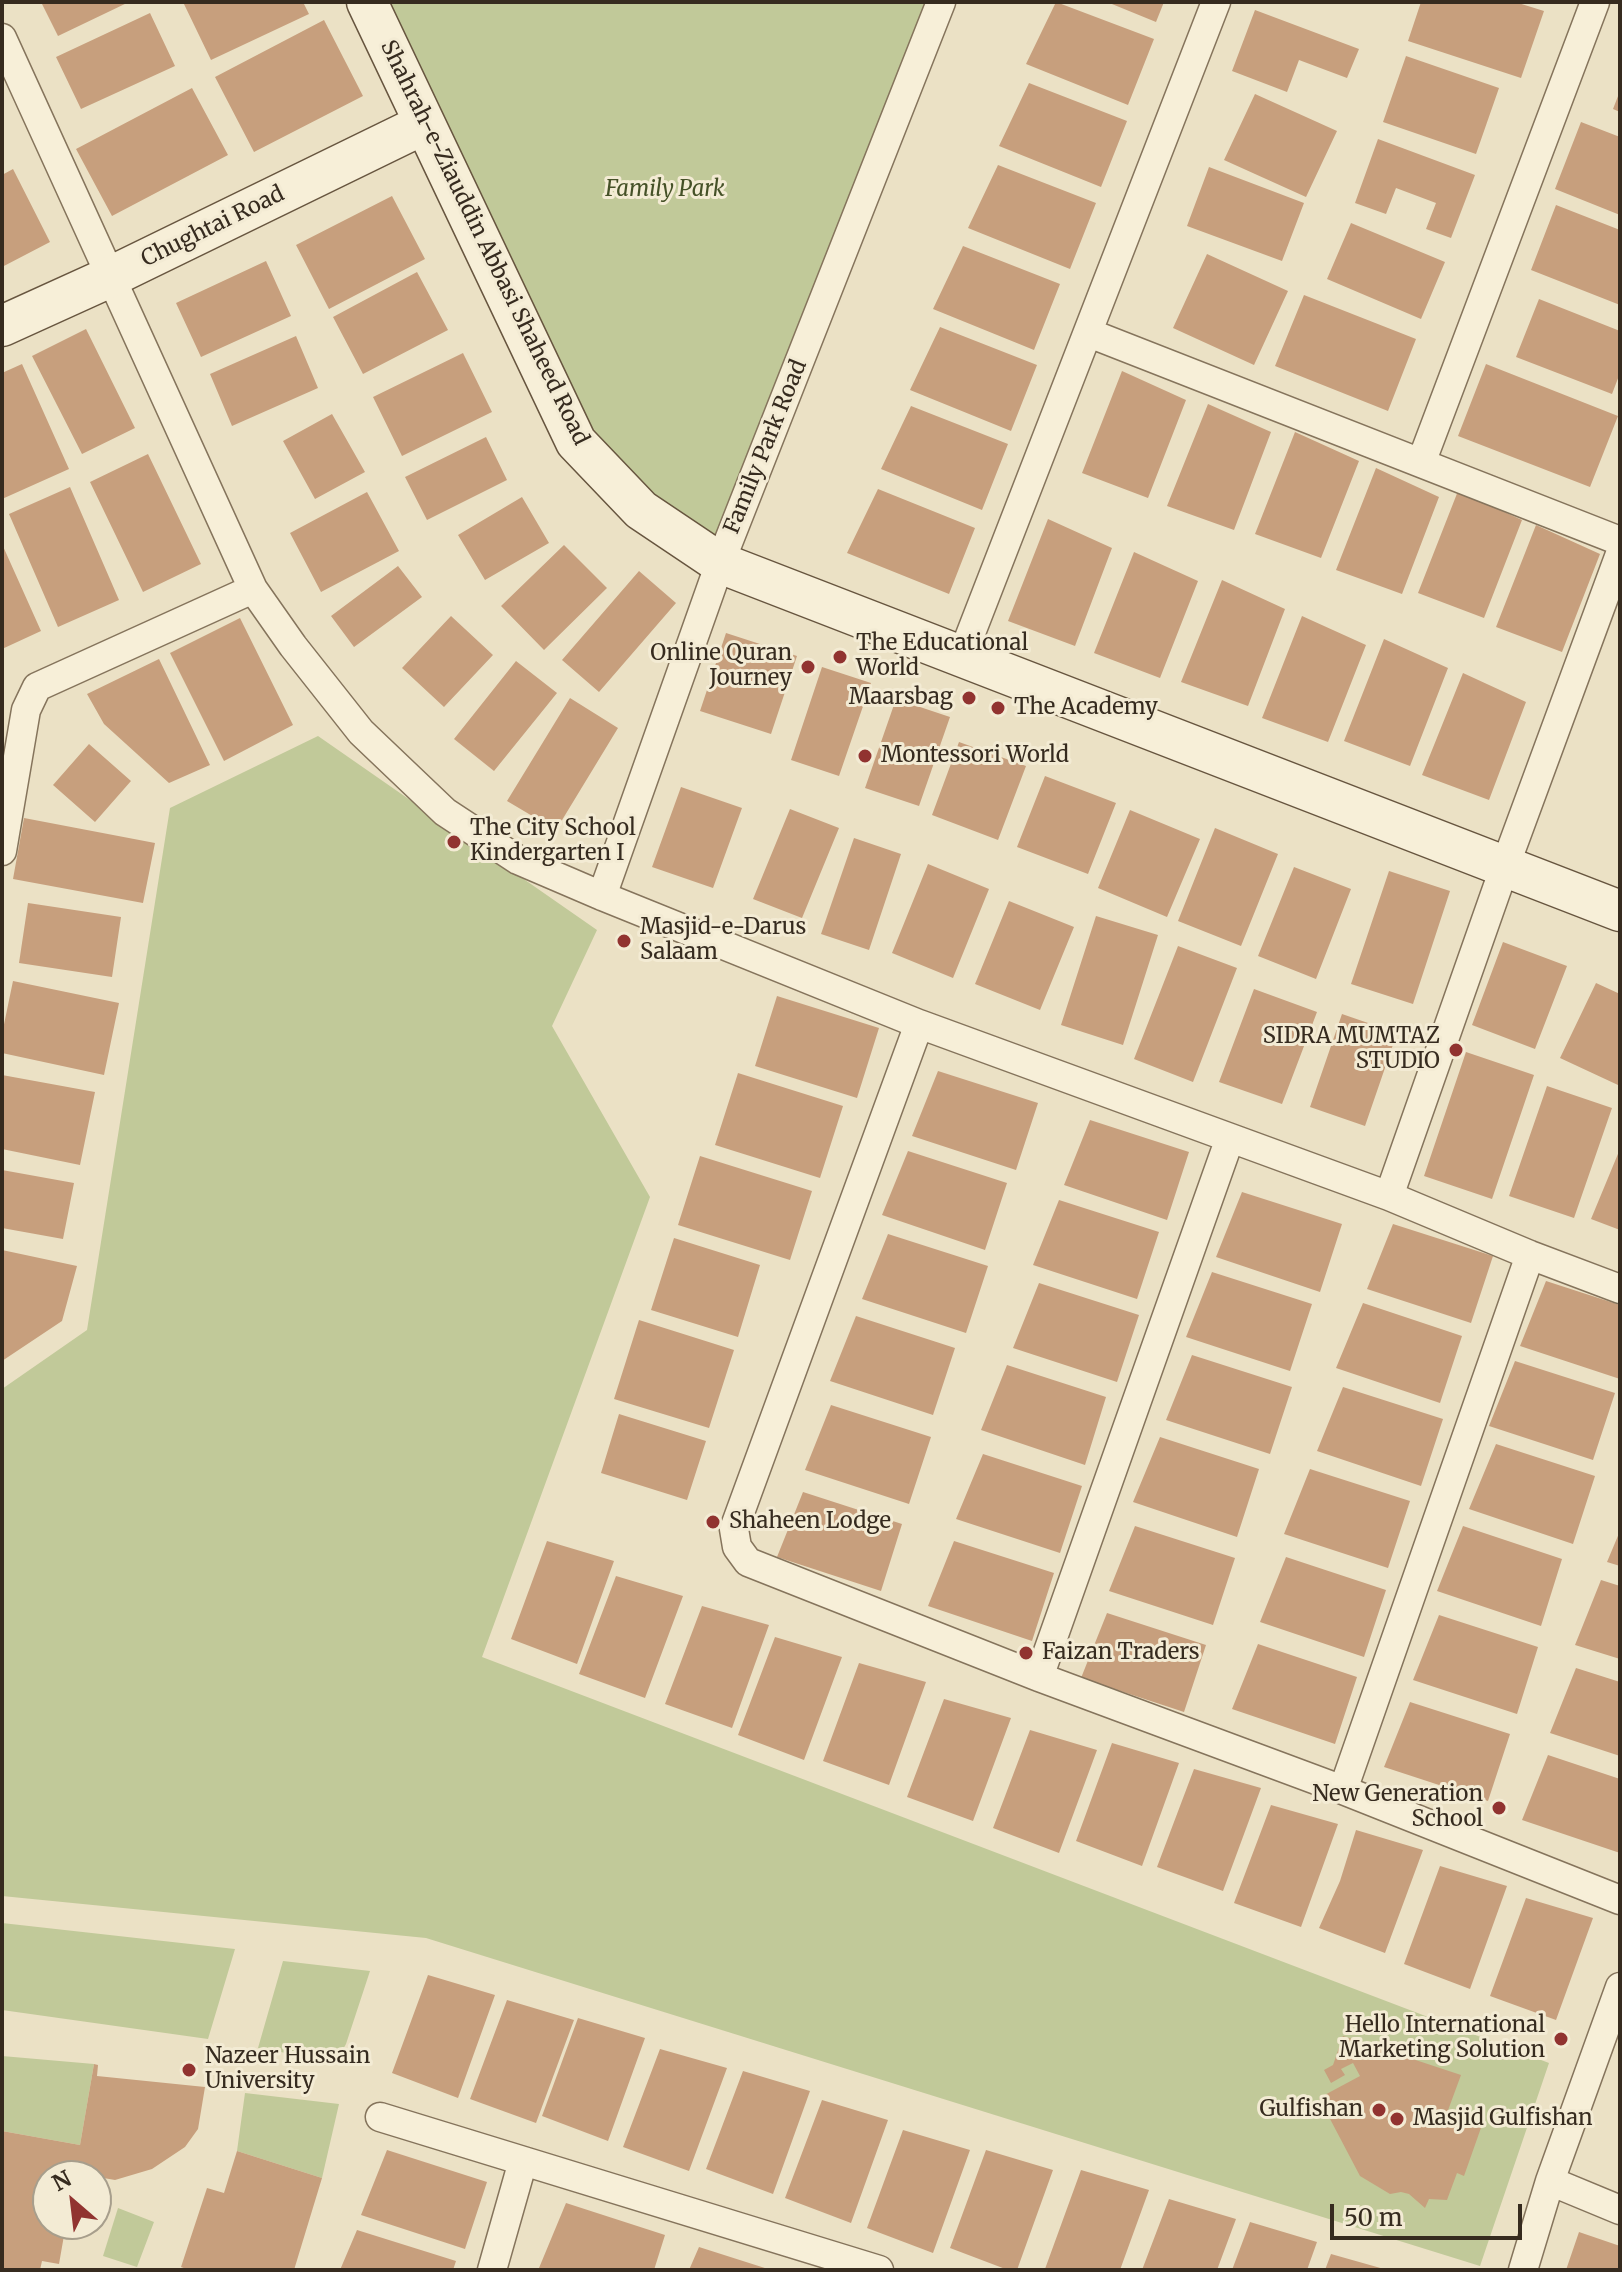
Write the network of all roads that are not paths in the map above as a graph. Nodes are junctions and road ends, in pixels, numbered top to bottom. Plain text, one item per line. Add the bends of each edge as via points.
1 (367, 2) edge
2 (941, 2) edge
3 (1216, 2) edge
4 (1595, 2) edge
5 (2, 38) edge
6 (424, 124) junction
7 (110, 277) junction
8 (2, 326) edge
9 (1089, 333) junction
10 (1421, 463) junction
11 (1620, 541) edge
12 (1620, 554) edge
13 (720, 563) junction
14 (253, 589) junction
15 (962, 656) junction
16 (2, 851) edge
17 (1505, 866) junction
18 (602, 896) junction
19 (1620, 911) edge
20 (919, 1024) junction
21 (1230, 1138) junction
22 (1389, 1196) junction
23 (1530, 1255) junction
24 (1620, 1289) edge
25 (1039, 1677) junction
26 (1343, 1790) junction
27 (1620, 1900) edge
28 (1620, 1987) edge
29 (380, 2117) dead end
30 (523, 2161) junction
31 (1550, 2181) junction
32 (1620, 2210) edge
33 (840, 2264) edge
34 (492, 2270) edge
35 (879, 2270) edge
36 (1523, 2270) edge

1 - 6 street, Shahrah-e-Ziauddin Abbasi Shaheed Road
2 - 13 street, Family Park Road
3 - 9 street
4 - 10 street
5 - 7 street
6 - 7 street, Chughtai Road
6 - 13 street, Shahrah-e-Ziauddin Abbasi Shaheed Road via 576,442 641,510
7 - 8 street, Chughtai Road
7 - 14 street
9 - 10 street
9 - 15 street
10 - 11 street
12 - 17 street
13 - 15 street, Shahrah-e-Ziauddin Abbasi Shaheed Road
13 - 18 street, Family Park Road
14 - 16 street via 37,687 26,710
14 - 18 street via 361,732 445,812 518,860
15 - 17 street, Shahrah-e-Ziauddin Abbasi Shaheed Road
17 - 19 street, Shahrah-e-Ziauddin Abbasi Shaheed Road
17 - 22 street
18 - 20 street
20 - 21 street
20 - 25 street via 734,1529 737,1547 748,1562
21 - 22 street
21 - 25 street
22 - 23 street
23 - 24 street
23 - 26 street
25 - 26 street
26 - 27 street
28 - 31 street
29 - 30 street
30 - 33 street
30 - 34 street
31 - 32 street
31 - 36 street
33 - 35 street

